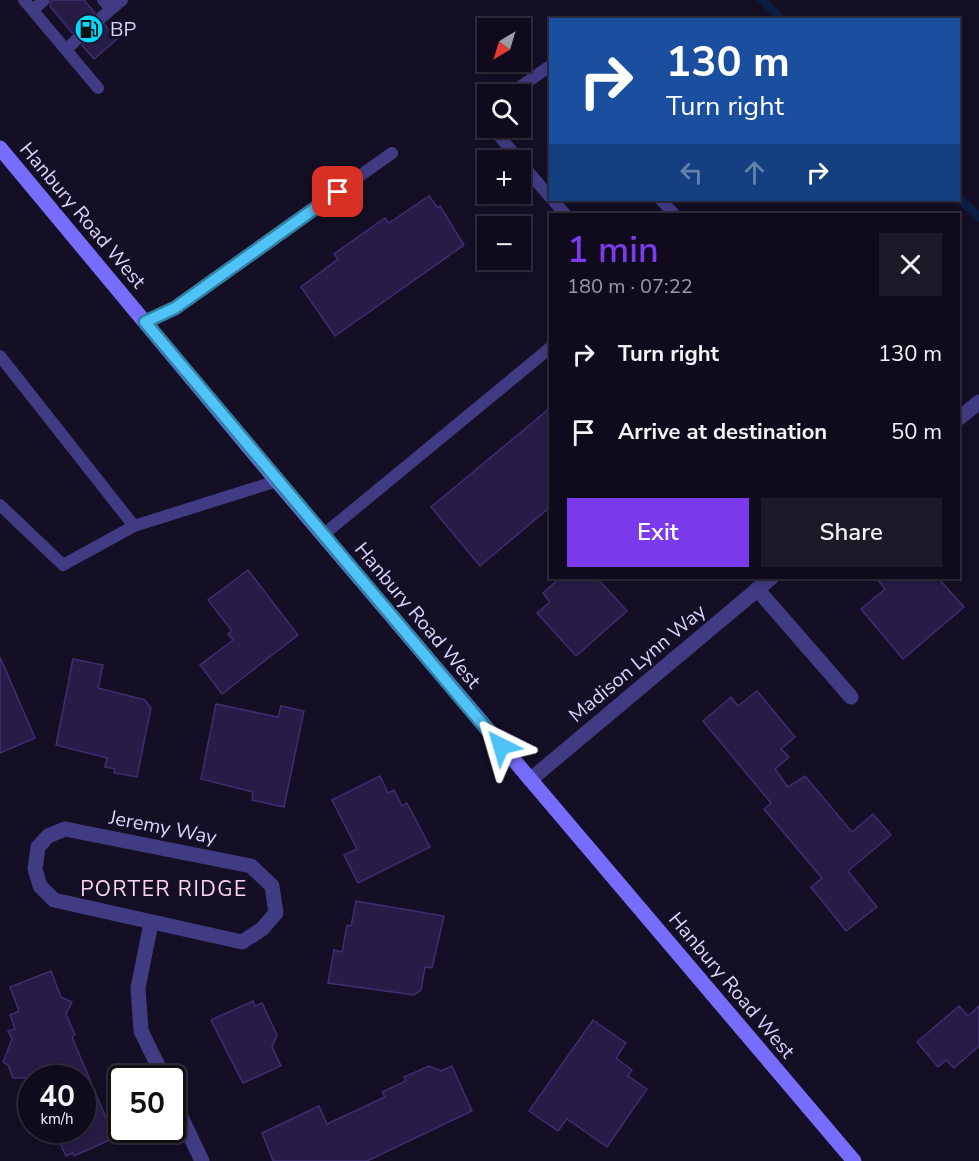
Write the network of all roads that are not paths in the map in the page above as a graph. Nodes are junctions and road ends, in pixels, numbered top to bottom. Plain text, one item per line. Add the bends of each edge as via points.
1 (24, 0) edge
2 (44, 0) edge
3 (122, 0) edge
4 (107, 5) edge
5 (33, 10) junction
6 (100, 19) dead end
7 (77, 39) dead end
8 (66, 50) junction
9 (549, 67) edge
10 (524, 84) edge
11 (98, 88) dead end
12 (500, 138) edge
13 (0, 148) edge
14 (511, 150) edge
15 (392, 153) dead end
16 (531, 174) edge
17 (549, 195) edge
18 (554, 201) edge
19 (662, 201) edge
20 (564, 213) edge
21 (673, 213) edge
22 (145, 322) junction
23 (549, 349) edge
24 (0, 356) edge
25 (979, 402) edge
26 (960, 417) edge
27 (277, 481) junction
28 (0, 505) edge
29 (134, 526) junction
30 (323, 535) junction
31 (770, 579) edge
32 (758, 589) junction
33 (851, 697) dead end
34 (530, 780) junction
35 (151, 923) junction
36 (158, 1065) edge
37 (186, 1127) edge
38 (202, 1161) edge
39 (854, 1161) edge

1 - 5 lane
2 - 5 lane
3 - 4 lane
4 - 6 lane
5 - 8 lane
7 - 8 lane
8 - 11 lane
9 - 10 lane
12 - 14 lane
13 - 22 main road, Hanbury Road West
15 - 22 lane via 175,308
16 - 17 lane
18 - 20 lane
19 - 21 lane
22 - 27 main road, Hanbury Road West
23 - 30 lane
24 - 29 lane
25 - 26 street
27 - 29 lane
27 - 30 main road, Hanbury Road West
28 - 29 lane via 63,566
30 - 34 main road, Hanbury Road West
31 - 32 street, Madison Lynn Way
32 - 33 street
32 - 34 street, Madison Lynn Way
34 - 39 main road, Hanbury Road West
35 - 35 street, Jeremy Way via 54,900 40,886 35,869 38,847 48,836 75,831 251,866 272,886 276,913 262,929 242,942
35 - 36 street via 138,988 141,1031
37 - 38 street

